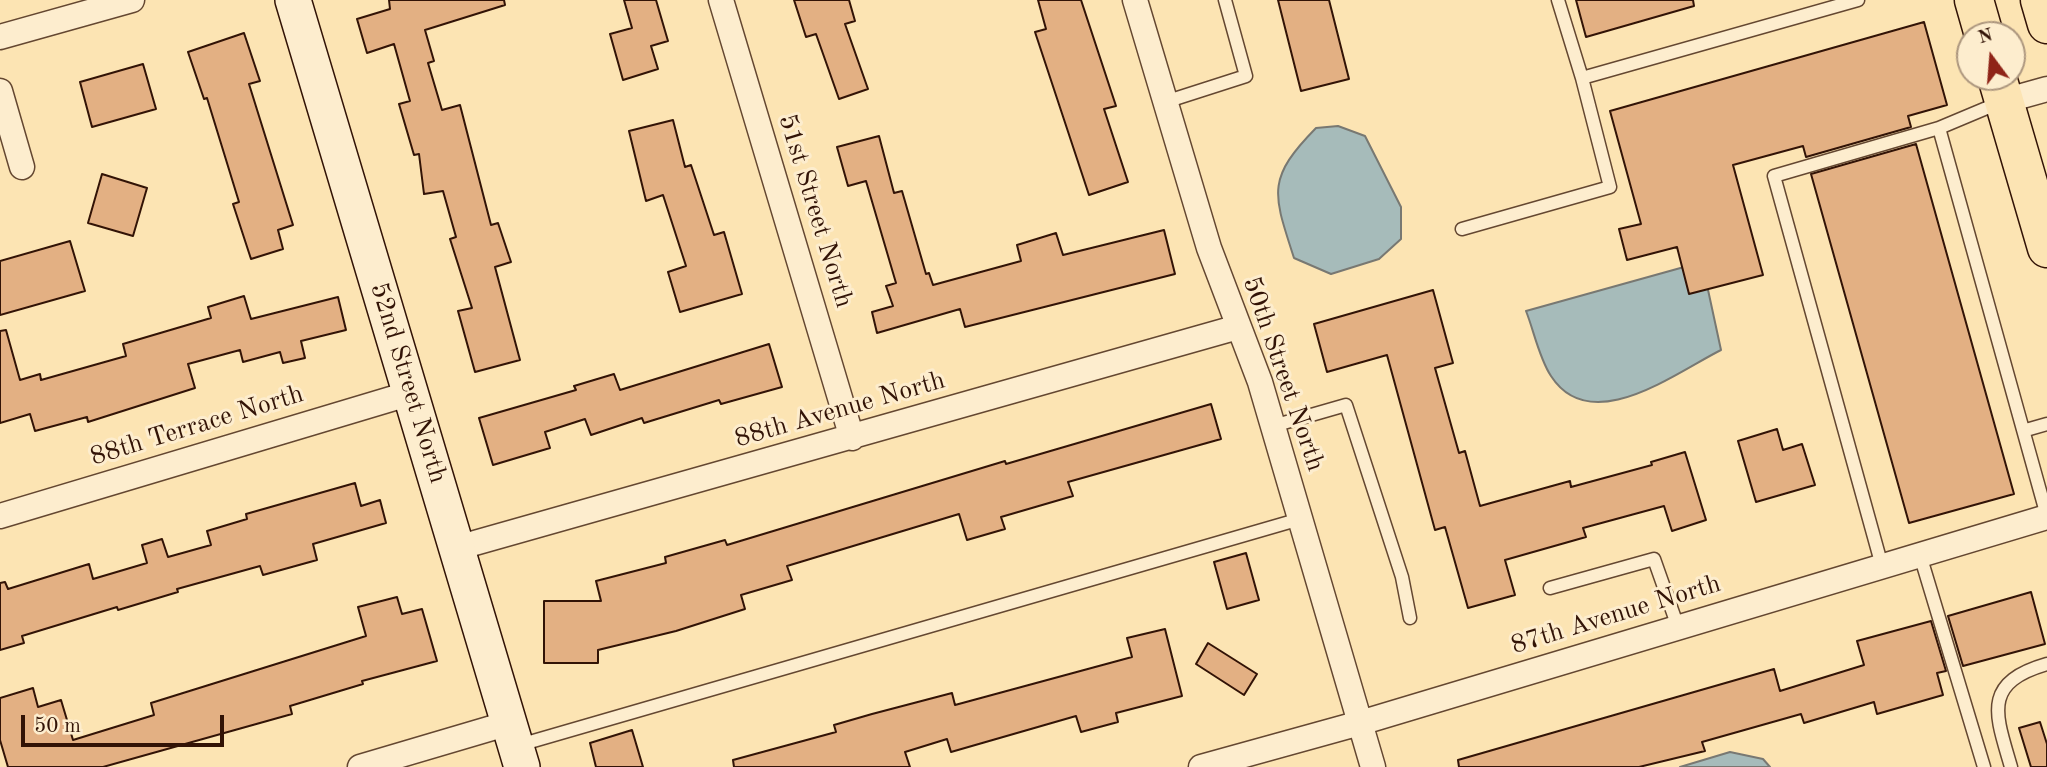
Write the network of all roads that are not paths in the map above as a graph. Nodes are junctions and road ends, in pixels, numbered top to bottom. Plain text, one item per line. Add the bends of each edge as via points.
1 (132, 0) edge
2 (293, 0) edge
3 (721, 0) edge
4 (1135, 0) edge
5 (1226, 0) edge
6 (1558, 0) edge
7 (1858, 0) edge
8 (1973, 0) edge
9 (2040, 0) edge
10 (1980, 21) edge
11 (2047, 24) edge
12 (0, 37) edge
13 (1582, 78) junction
14 (2026, 89) edge
15 (2047, 89) edge
16 (0, 91) edge
17 (1997, 91) edge
18 (2001, 91) edge
19 (1165, 102) junction
20 (1939, 128) junction
21 (22, 167) dead end
22 (1462, 229) dead end
23 (2047, 248) edge
24 (1238, 327) junction
25 (411, 393) junction
26 (2047, 424) edge
27 (1273, 426) junction
28 (2026, 430) junction
29 (852, 438) junction
30 (0, 516) edge
31 (2047, 517) edge
32 (1300, 519) junction
33 (457, 548) junction
34 (1920, 555) junction
35 (1882, 566) junction
36 (1550, 588) dead end
37 (1410, 618) dead end
38 (1678, 627) junction
39 (2047, 664) edge
40 (1360, 723) junction
41 (516, 745) edge
42 (360, 767) edge
43 (1201, 767) edge
44 (1373, 767) edge
45 (1984, 767) edge
46 (2011, 767) edge

1 - 12 street
2 - 25 street, 52nd Street North
3 - 29 street, 51st Street North
4 - 19 street, 50th Street North
5 - 19 lane via 1246,76
6 - 13 lane
7 - 13 lane
8 - 10 main road
9 - 11 main road
13 - 22 lane via 1610,187
14 - 15 street
16 - 21 street
17 - 20 lane
18 - 23 main road
19 - 24 street, 50th Street North
20 - 28 lane
20 - 35 lane via 1774,177
24 - 27 street, 50th Street North
24 - 29 street, 88th Avenue North
25 - 30 street, 88th Terrace North
25 - 33 street, 52nd Street North
26 - 28 lane
27 - 32 street, 50th Street North
27 - 37 lane via 1346,405 1402,577
28 - 31 lane
29 - 33 street, 88th Avenue North
31 - 34 street, 87th Avenue North
32 - 40 street, 50th Street North
32 - 41 lane
33 - 41 street, 52nd Street North
34 - 35 street, 87th Avenue North
34 - 45 lane
35 - 38 street, 87th Avenue North
36 - 38 lane via 1654,559
38 - 40 street, 87th Avenue North
39 - 46 lane via 2019,675 1996,705
40 - 43 street, 87th Avenue North
40 - 44 street, 50th Street North
41 - 42 street

